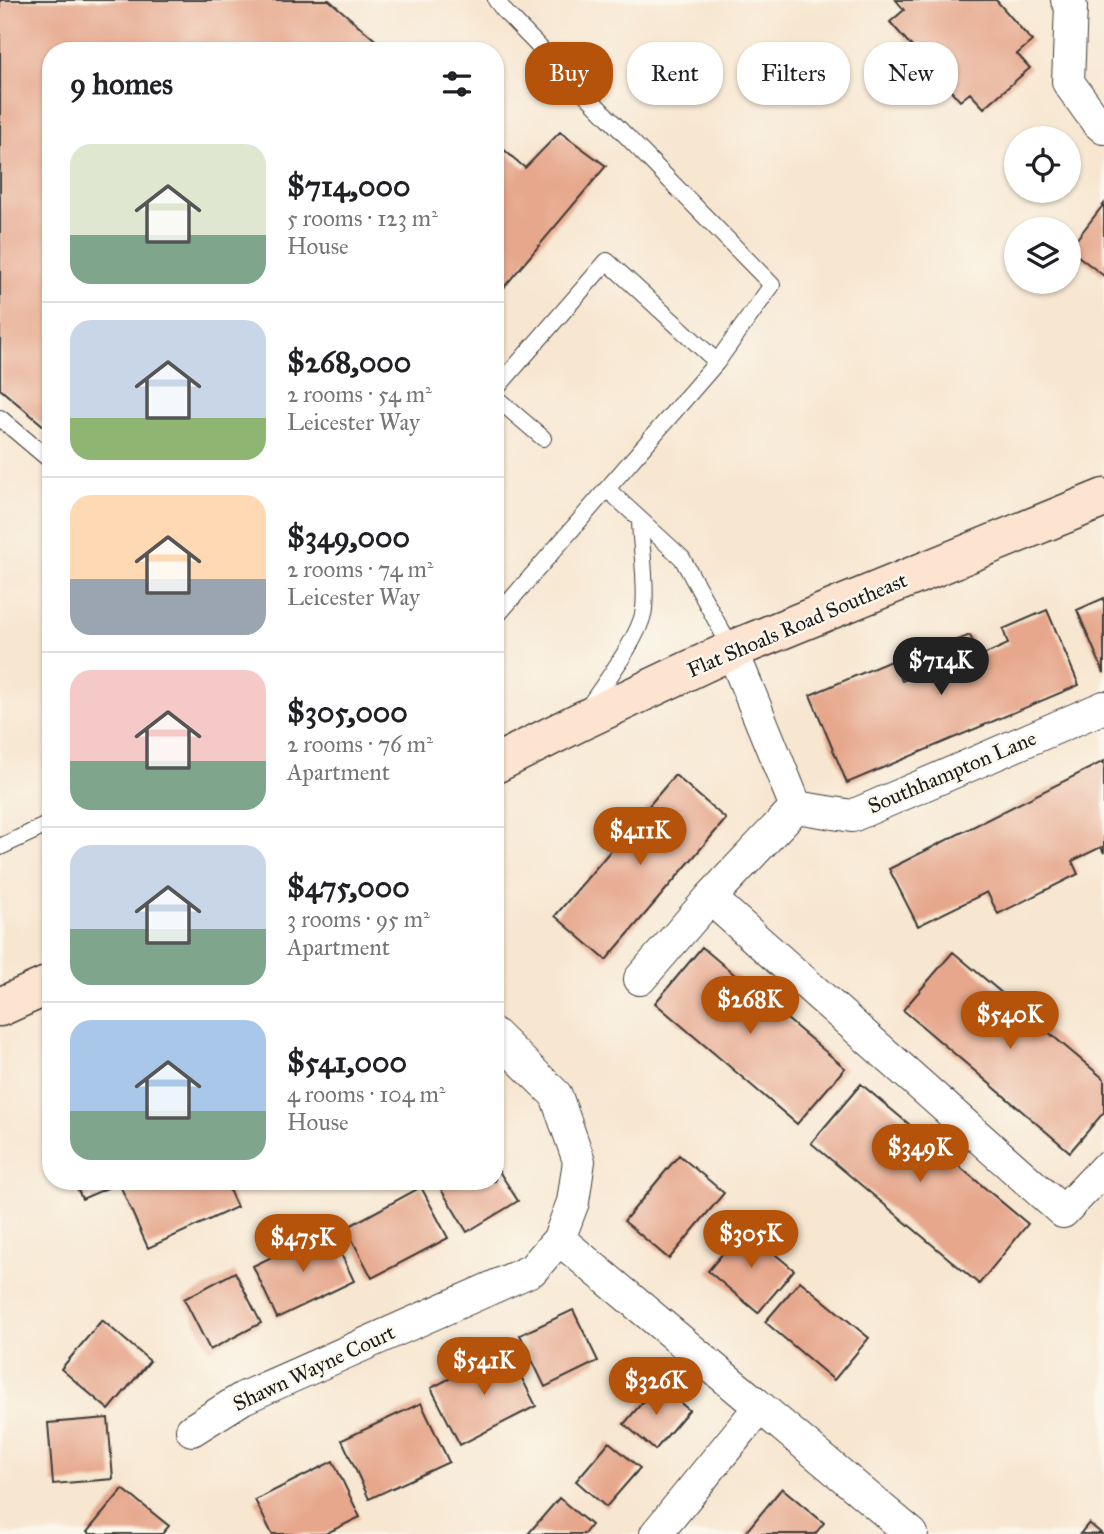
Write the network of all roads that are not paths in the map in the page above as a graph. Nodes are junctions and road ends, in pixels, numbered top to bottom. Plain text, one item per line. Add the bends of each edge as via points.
1 (496, 0) edge
2 (1066, 0) edge
3 (1104, 128) edge
4 (717, 362) junction
5 (504, 380) edge
6 (504, 405) edge
7 (0, 418) edge
8 (542, 438) dead end
9 (42, 453) edge
10 (607, 489) junction
11 (1104, 498) edge
12 (640, 521) junction
13 (504, 608) edge
14 (732, 650) junction
15 (1104, 707) edge
16 (579, 722) junction
17 (504, 760) edge
18 (796, 807) junction
19 (42, 827) edge
20 (0, 847) edge
21 (710, 898) junction
22 (640, 979) dead end
23 (42, 988) edge
24 (0, 1007) edge
25 (504, 1044) edge
26 (1104, 1169) edge
27 (559, 1240) junction
28 (760, 1407) junction
29 (192, 1430) dead end
30 (656, 1534) edge
31 (912, 1534) edge

1 - 4 lane via 772,285
2 - 3 street via 1071,6 1068,82
4 - 5 lane via 607,261
4 - 10 lane
6 - 8 lane
7 - 9 lane
10 - 12 lane
10 - 13 lane
11 - 14 street, Flat Shoals Road Southeast
12 - 14 lane via 682,558
12 - 16 lane via 644,611 634,638
14 - 16 street, Flat Shoals Road Southeast
14 - 18 street
15 - 18 street, Southhampton Lane via 852,816
16 - 17 street, Flat Shoals Road Southeast
18 - 21 street
19 - 20 lane
21 - 22 street
21 - 26 street via 1063,1212
23 - 24 street
25 - 27 street, Shawn Wayne Court via 556,1095 579,1161 573,1202
27 - 28 street
27 - 29 street, Shawn Wayne Court via 532,1270 243,1398
28 - 30 street
28 - 31 street

